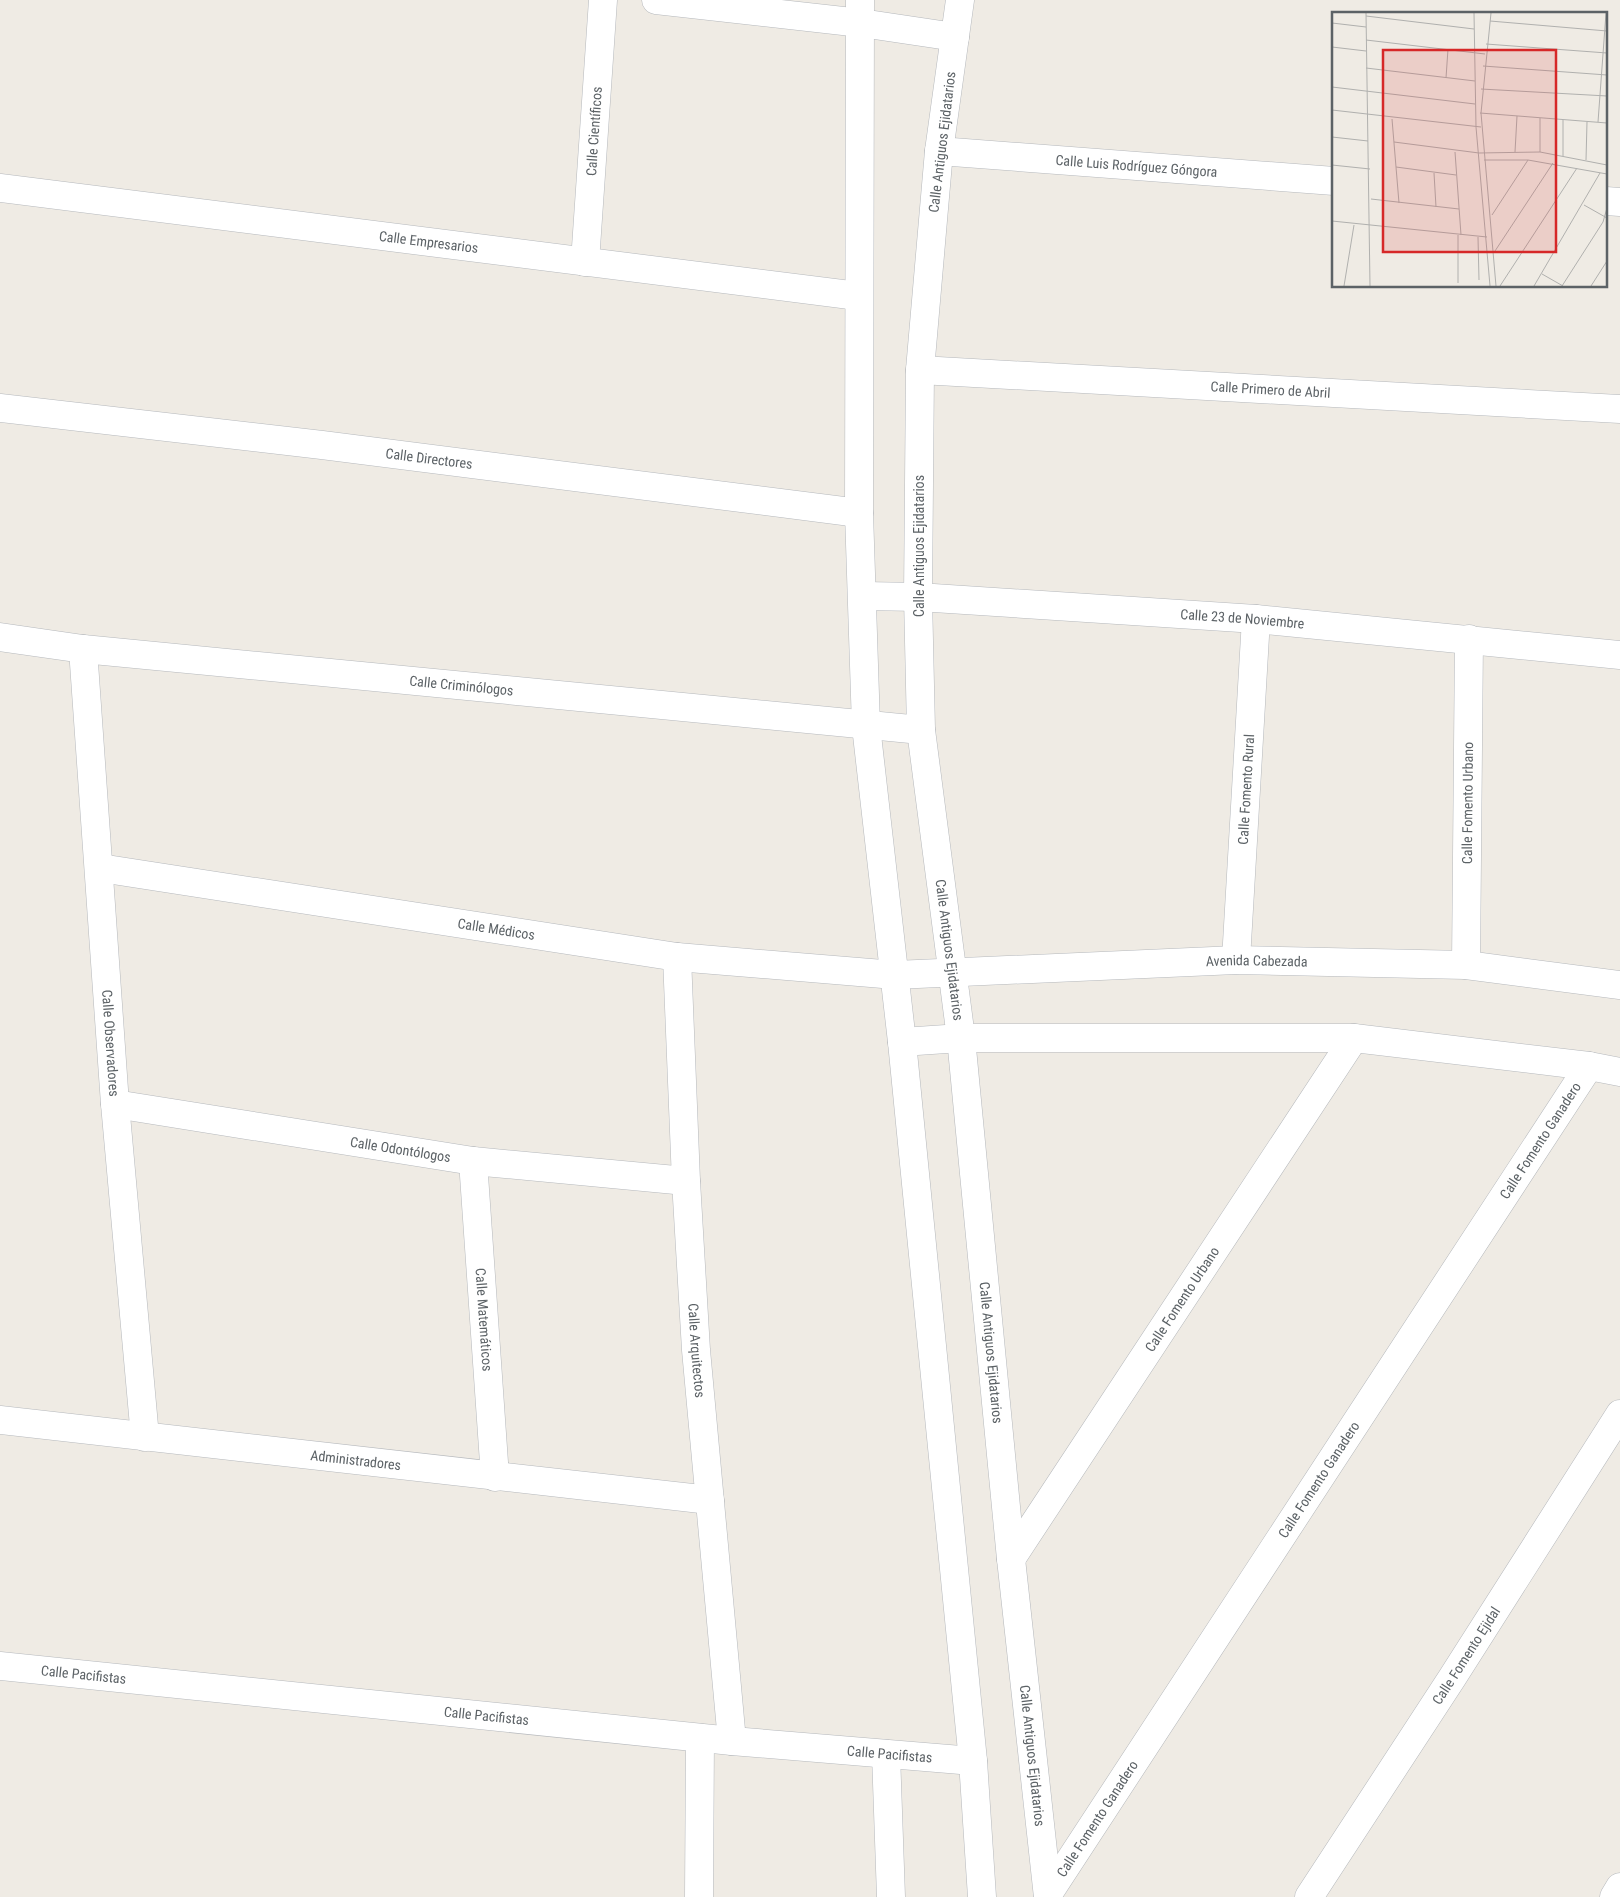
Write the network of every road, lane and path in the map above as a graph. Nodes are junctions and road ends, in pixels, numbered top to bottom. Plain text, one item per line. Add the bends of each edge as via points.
1 (603, 0) edge
2 (656, 0) edge
3 (960, 0) edge
4 (860, 12) edge
5 (955, 37) junction
6 (939, 151) junction
7 (1332, 181) edge
8 (0, 188) edge
9 (585, 262) junction
10 (858, 296) junction
11 (920, 370) junction
12 (0, 408) edge
13 (1620, 409) edge
14 (859, 513) junction
15 (864, 596) junction
16 (918, 597) junction
17 (1256, 619) junction
18 (0, 637) edge
19 (1469, 639) junction
20 (83, 649) junction
21 (1620, 654) edge
22 (866, 726) junction
23 (922, 730) junction
24 (100, 868) junction
25 (677, 957) junction
26 (1236, 960) junction
27 (1466, 965) junction
28 (952, 971) junction
29 (895, 975) junction
30 (1620, 985) edge
31 (961, 1038) junction
32 (1354, 1038) junction
33 (902, 1042) junction
34 (1590, 1066) junction
35 (1620, 1072) edge
36 (115, 1104) junction
37 (473, 1161) junction
38 (686, 1181) junction
39 (1620, 1414) edge
40 (0, 1420) edge
41 (145, 1436) junction
42 (495, 1477) junction
43 (710, 1500) junction
44 (1011, 1559) junction
45 (0, 1666) edge
46 (700, 1738) junction
47 (732, 1741) junction
48 (886, 1754) junction
49 (973, 1761) junction
50 (1620, 1888) edge
51 (1048, 1895) edge
52 (699, 1897) edge
53 (891, 1897) edge
54 (982, 1897) edge
55 (1309, 1897) edge
56 (1614, 1897) edge

1 - 9 street, Calle Científicos
2 - 4 street
3 - 5 street, Calle Antiguos Ejidatarios
4 - 5 street
4 - 10 street
5 - 6 street, Calle Antiguos Ejidatarios
6 - 7 street, Calle Luis Rodríguez Góngora
6 - 11 street, Calle Antiguos Ejidatarios
8 - 9 street, Calle Empresarios
9 - 10 street, Calle Empresarios
10 - 14 street
11 - 13 street, Calle Primero de Abril
11 - 16 street, Calle Antiguos Ejidatarios
12 - 14 street, Calle Directores via 342,447
14 - 15 street
15 - 16 street, Calle 23 de Noviembre
15 - 22 street
16 - 17 street, Calle 23 de Noviembre
16 - 23 street, Calle Antiguos Ejidatarios
17 - 19 street, Calle 23 de Noviembre
17 - 26 street, Calle Fomento Rural
18 - 20 street, Calle Criminólogos
19 - 21 street, Calle 23 de Noviembre
19 - 27 street, Calle Fomento Urbano
20 - 22 street, Calle Criminólogos
20 - 24 street, Calle Observadores
22 - 23 street, Calle Criminólogos
22 - 29 street
23 - 28 street, Calle Antiguos Ejidatarios
24 - 25 street, Calle Médicos
24 - 36 street, Calle Observadores
25 - 29 street, Calle Médicos
25 - 38 street, Calle Arquitectos
26 - 27 street, Avenida Cabezada
26 - 28 street, Avenida Cabezada
27 - 30 street, Avenida Cabezada
28 - 29 street, Avenida Cabezada
28 - 31 street, Calle Antiguos Ejidatarios
29 - 33 street
31 - 32 street
31 - 33 street
31 - 44 street, Calle Antiguos Ejidatarios
32 - 34 street
32 - 44 street, Calle Fomento Urbano
33 - 49 street
34 - 35 street
34 - 51 street, Calle Fomento Ganadero
36 - 37 street, Calle Odontólogos
36 - 41 street, Calle Observadores
37 - 38 street, Calle Odontólogos
37 - 42 street, Calle Matemáticos
38 - 43 street, Calle Arquitectos via 696,1350
39 - 55 street, Calle Fomento Ejidal
40 - 41 street, Administradores
41 - 42 street, Administradores
42 - 43 street, Administradores
43 - 47 street, Calle Arquitectos
44 - 51 street, Calle Antiguos Ejidatarios
45 - 46 street, Calle Pacifistas
46 - 47 street, Calle Pacifistas
46 - 52 street
47 - 48 street, Calle Pacifistas
48 - 49 street, Calle Pacifistas
48 - 53 street
49 - 54 street
50 - 56 street

